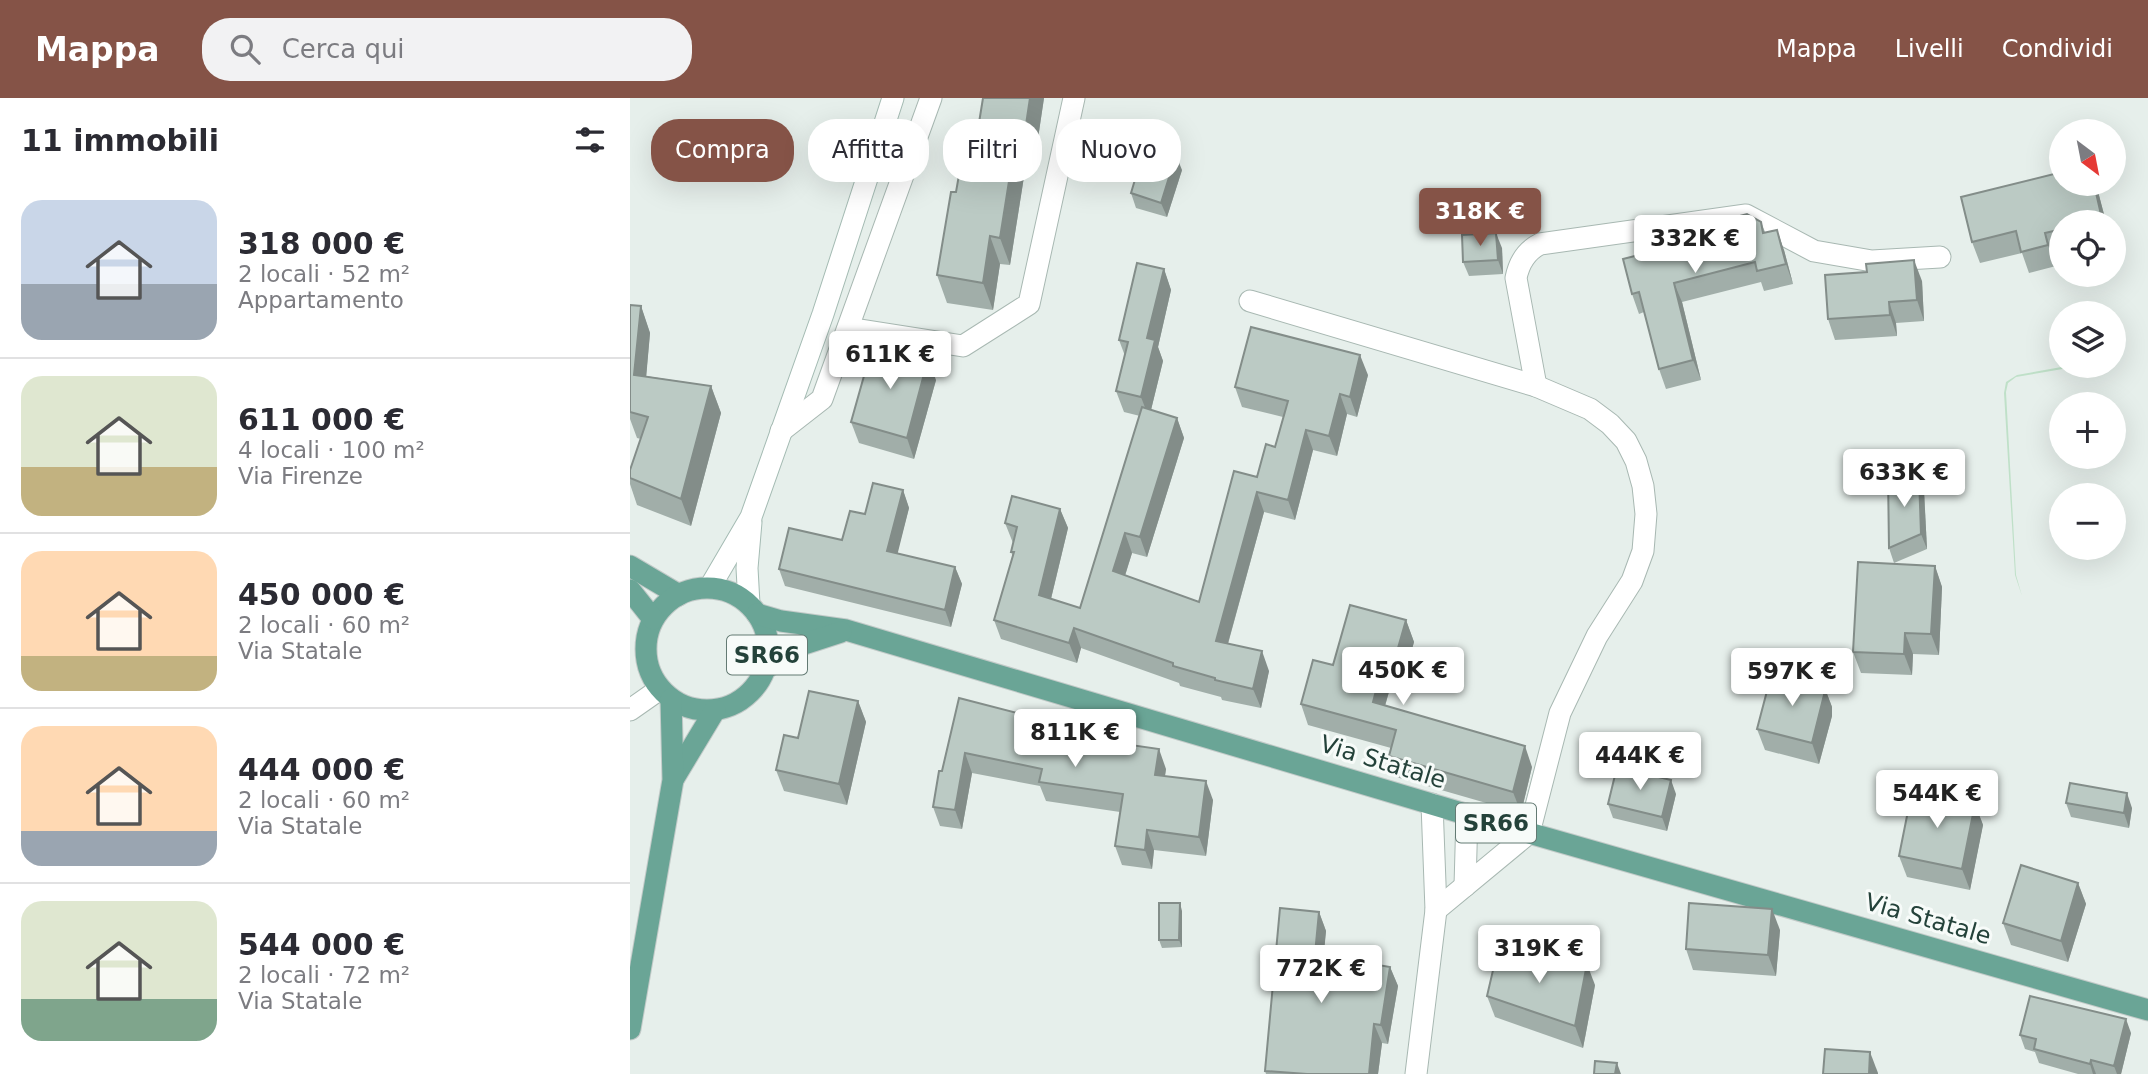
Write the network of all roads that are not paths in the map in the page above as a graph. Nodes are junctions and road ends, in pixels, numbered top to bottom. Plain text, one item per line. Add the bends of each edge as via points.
1 (893, 98) edge
2 (931, 98) edge
3 (1074, 98) edge
4 (1940, 257) dead end
5 (1250, 301) dead end
6 (848, 328) junction
7 (1536, 386) junction
8 (781, 431) junction
9 (751, 517) junction
10 (630, 566) edge
11 (710, 587) junction
12 (630, 590) edge
13 (679, 595) junction
14 (753, 609) junction
15 (653, 619) junction
16 (846, 630) junction
17 (765, 669) junction
18 (665, 694) junction
19 (630, 710) edge
20 (715, 710) junction
21 (673, 780) junction
22 (1432, 804) junction
23 (1467, 814) junction
24 (1529, 833) junction
25 (1465, 886) junction
26 (1436, 910) junction
27 (2148, 1010) edge
28 (630, 1029) edge
29 (1416, 1074) edge

1 - 8 street
2 - 6 street
3 - 6 street via 1029,304 963,345
4 - 7 street via 1872,261 1814,250 1746,215 1541,244 1525,256 1516,278
5 - 7 street
6 - 8 street via 822,399
7 - 24 street via 1590,409 1626,441 1643,486 1646,514 1643,551 1632,581 1597,636 1560,713
8 - 9 street
9 - 11 street
9 - 14 street via 747,568
10 - 13 main road
11 - 13 main road
11 - 14 main road, SR66 via 735,595
12 - 15 main road
13 - 15 main road
14 - 16 main road, Via Statale / SR66 via 781,621
14 - 17 main road, SR66 via 766,631
15 - 18 main road via 645,643 646,660
16 - 17 main road, SR66 via 802,645
16 - 22 main road, Via Statale / SR66
17 - 20 main road, SR66 via 746,697
18 - 19 street
18 - 20 main road via 699,710
18 - 21 main road
20 - 21 main road
21 - 28 main road
22 - 23 main road, Via Statale / SR66
22 - 26 street
23 - 24 main road, Via Statale / SR66
23 - 25 street
24 - 25 street
24 - 27 main road, Via Statale / SR66
25 - 26 street
26 - 29 street

